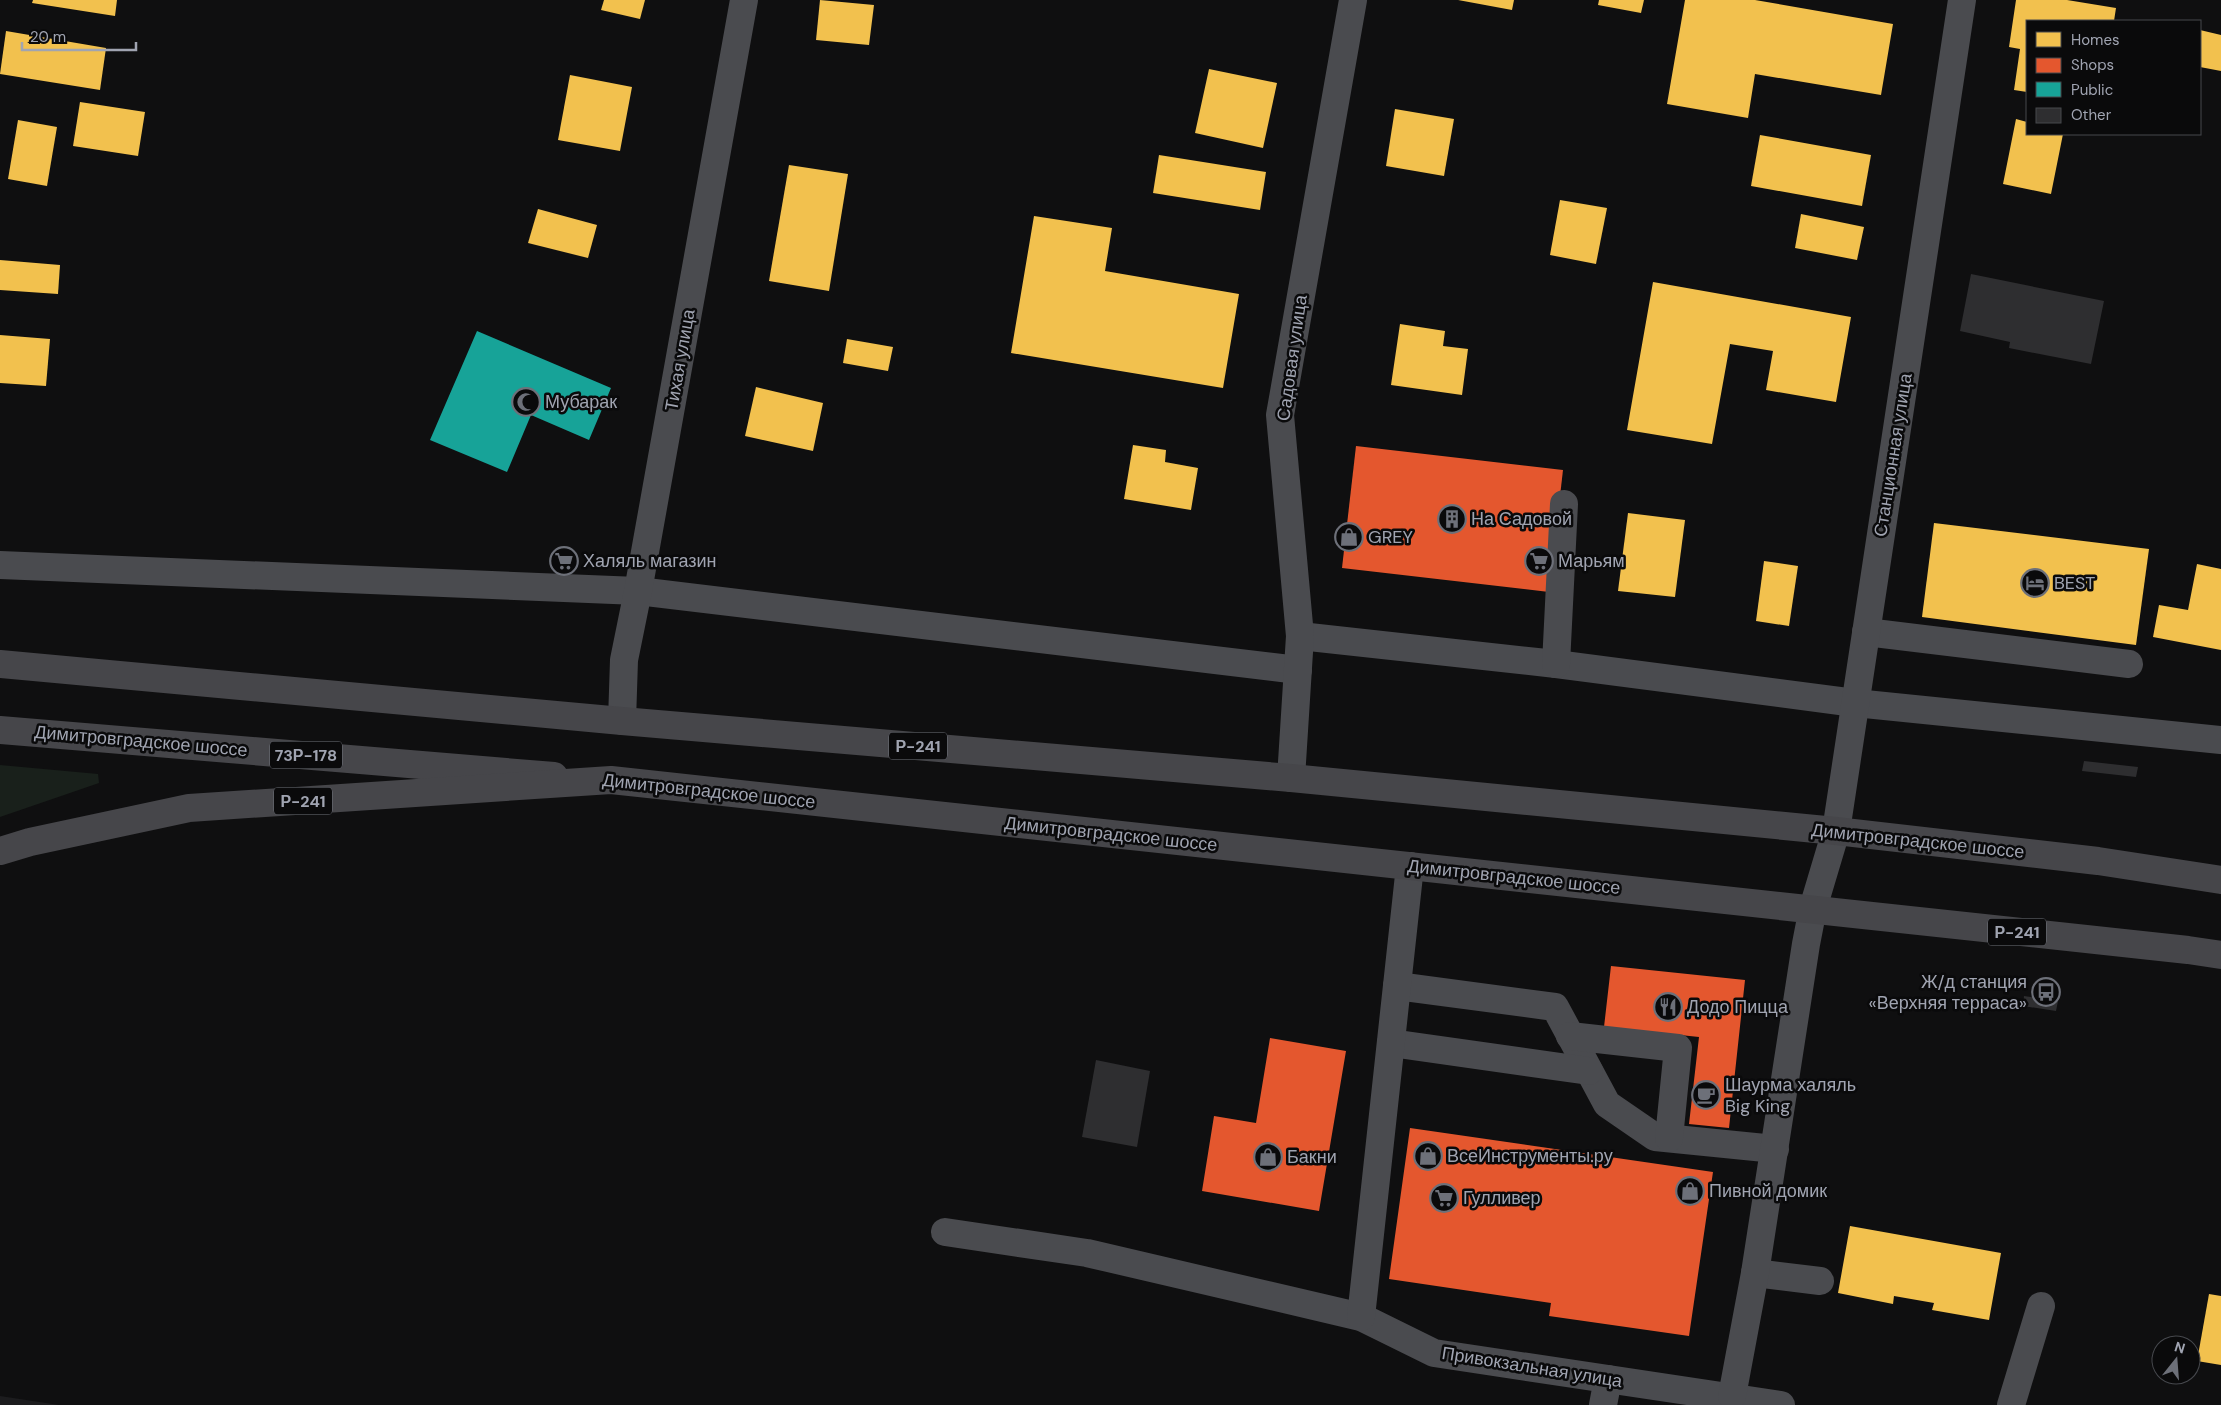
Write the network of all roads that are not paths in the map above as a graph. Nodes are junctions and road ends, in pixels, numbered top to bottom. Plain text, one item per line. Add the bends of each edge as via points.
1 (744, 0) edge
2 (1353, 0) edge
3 (1962, 0) edge
4 (1564, 504) dead end
5 (0, 564) edge
6 (638, 591) junction
7 (1866, 632) junction
8 (1300, 636) junction
9 (0, 664) edge
10 (1556, 664) junction
11 (2129, 664) dead end
12 (1298, 670) junction
13 (1855, 703) junction
14 (622, 721) junction
15 (0, 730) edge
16 (2221, 740) edge
17 (1291, 778) junction
18 (611, 780) junction
19 (1836, 831) junction
20 (0, 851) edge
21 (1410, 866) junction
22 (2221, 880) edge
23 (1813, 908) junction
24 (2221, 955) edge
25 (1397, 986) junction
26 (1570, 1036) junction
27 (1392, 1043) junction
28 (1589, 1071) junction
29 (1669, 1138) junction
30 (1775, 1149) junction
31 (945, 1232) dead end
32 (1755, 1273) junction
33 (1820, 1281) dead end
34 (2041, 1306) dead end
35 (1361, 1317) junction
36 (1608, 1379) junction
37 (1732, 1396) junction
38 (1603, 1405) edge
39 (1781, 1405) edge
40 (2010, 1405) edge

1 - 6 street, Тихая улица
2 - 8 street, Садовая улица via 1280,415
3 - 7 street, Станционная улица
4 - 10 street
5 - 6 street
6 - 12 street
6 - 14 street, Тихая улица via 624,660
7 - 11 street
7 - 13 street, Станционная улица
8 - 10 street
8 - 12 street, Садовая улица
9 - 14 main road, Димитровградское шоссе / Р-241
10 - 13 street
12 - 17 street, Садовая улица
13 - 16 street
13 - 19 street, Станционная улица
14 - 17 main road, Димитровградское шоссе / Р-241
15 - 18 main road, Димитровградское шоссе / 73Р-178
17 - 19 main road, Димитровградское шоссе / Р-241
18 - 20 main road, Р-241 via 189,808
18 - 21 main road, Димитровградское шоссе / Р-241
19 - 22 main road, Димитровградское шоссе / Р-241 via 2098,861
19 - 23 street, Станционная улица
21 - 23 main road, Димитровградское шоссе / Р-241
21 - 25 street
23 - 24 main road, Димитровградское шоссе / Р-241
23 - 30 street, Станционная улица
25 - 26 street via 1555,1008
25 - 27 street
26 - 28 street
26 - 29 street via 1678,1048
27 - 28 street
27 - 35 street
28 - 29 street via 1606,1104 1655,1137
29 - 30 street
30 - 32 street, Станционная улица
31 - 35 street, Привокзальная улица via 1087,1253
32 - 33 street
32 - 37 street, Станционная улица
34 - 40 street
35 - 36 street, Привокзальная улица via 1434,1353
36 - 37 street, Привокзальная улица
36 - 38 street
37 - 39 street, Привокзальная улица

